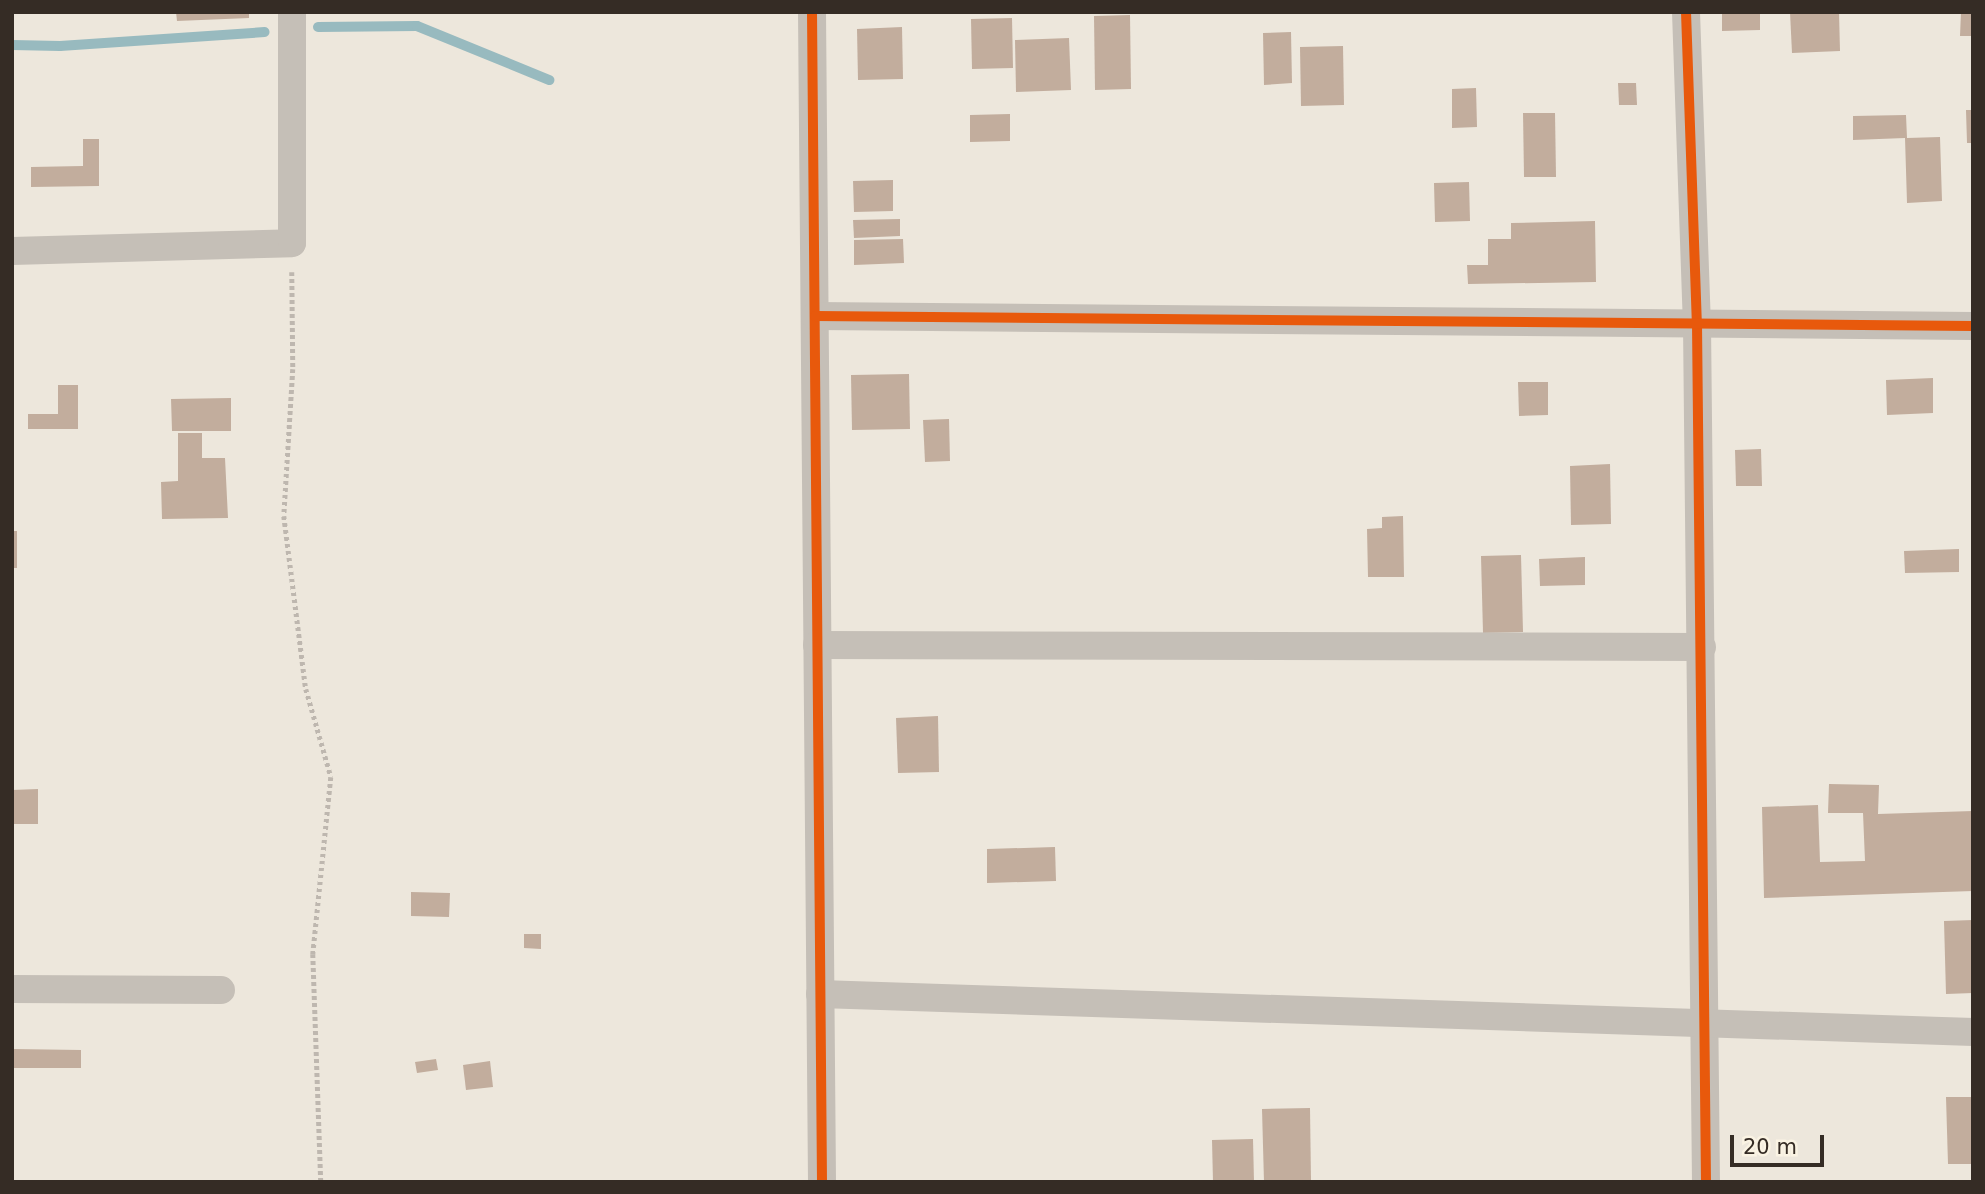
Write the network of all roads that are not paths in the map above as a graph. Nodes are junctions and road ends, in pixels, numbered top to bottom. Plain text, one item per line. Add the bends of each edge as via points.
1 (292, 12) edge
2 (812, 12) edge
3 (1686, 12) edge
4 (12, 251) edge
5 (815, 316) junction
6 (1697, 324) junction
7 (1973, 326) edge
8 (817, 645) junction
9 (1702, 647) junction
10 (12, 989) edge
11 (221, 990) dead end
12 (820, 994) junction
13 (1704, 1023) junction
14 (1973, 1032) edge
15 (822, 1182) edge
16 (1706, 1182) edge

1 - 4 street via 292,243
2 - 5 street
3 - 6 street
5 - 6 street
5 - 8 street
6 - 7 street
6 - 9 street
8 - 9 street
8 - 12 street
9 - 13 street
10 - 11 street
12 - 13 street
12 - 15 street
13 - 14 street
13 - 16 street

